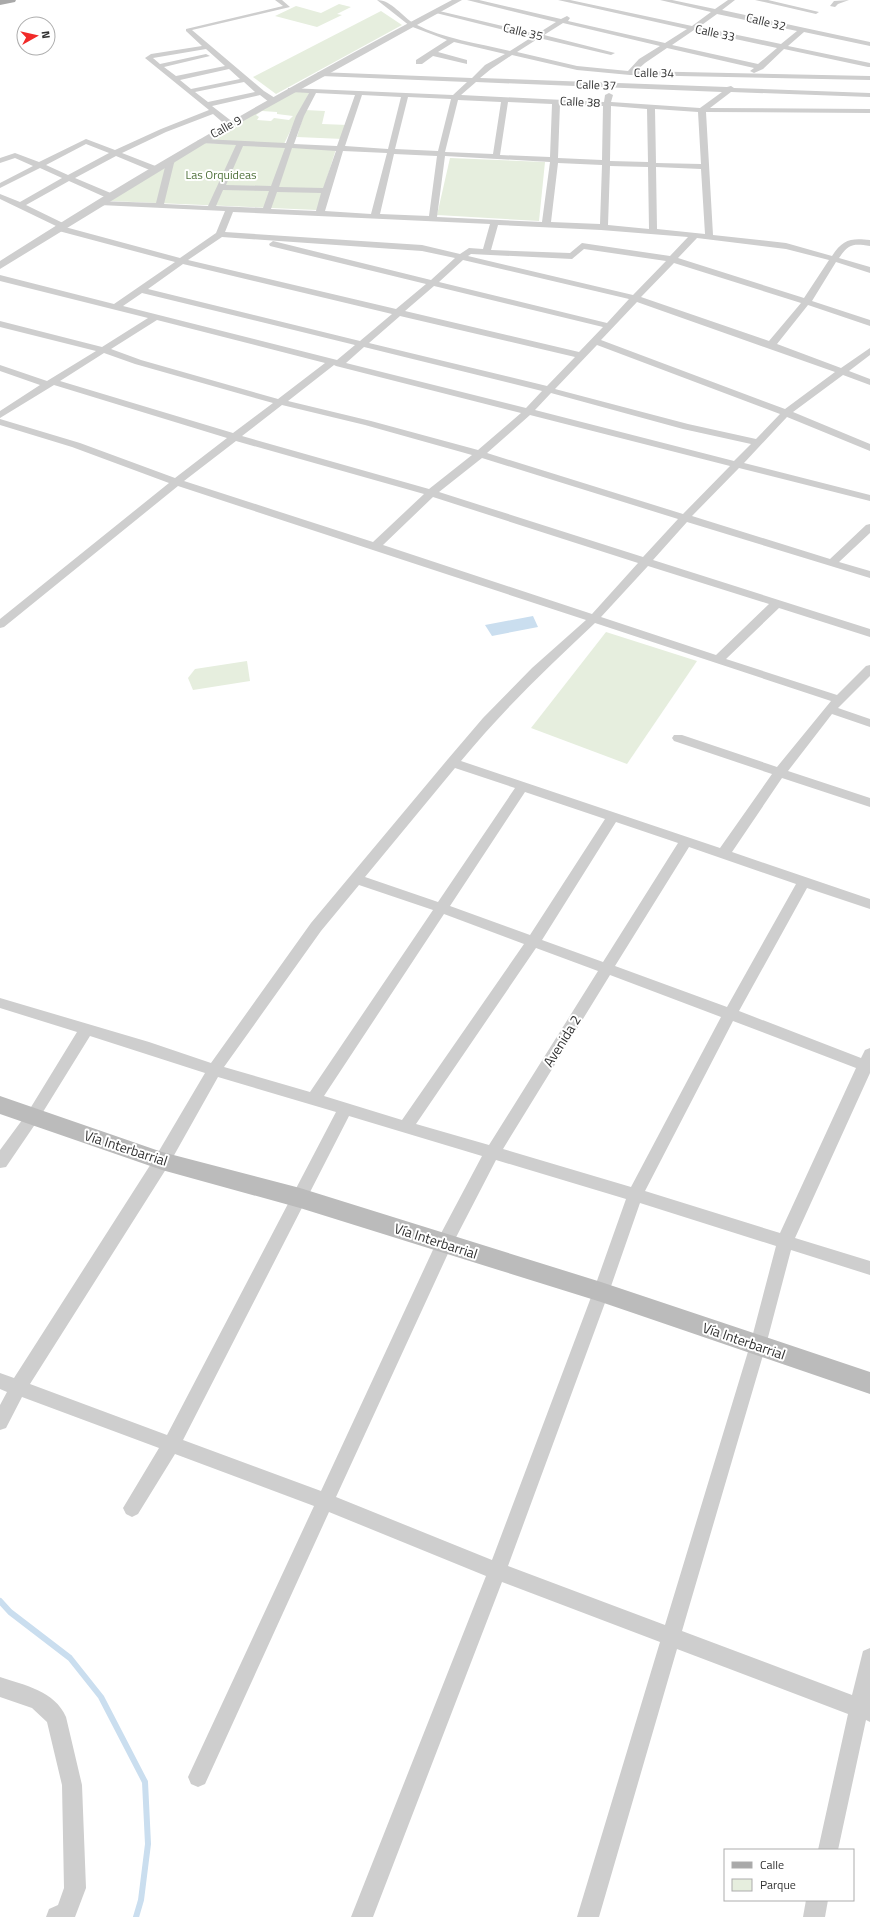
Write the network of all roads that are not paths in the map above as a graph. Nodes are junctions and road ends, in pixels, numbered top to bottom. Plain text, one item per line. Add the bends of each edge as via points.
1 (11, 0) edge
2 (278, 0) edge
3 (380, 0) edge
4 (458, 0) edge
5 (470, 0) edge
6 (561, 0) edge
7 (596, 0) edge
8 (663, 0) edge
9 (732, 0) edge
10 (758, 0) edge
11 (846, 0) edge
12 (0, 2) edge
13 (586, 6) junction
14 (833, 6) dead end
15 (716, 11) junction
16 (435, 12) junction
17 (816, 12) dead end
18 (563, 21) junction
19 (412, 25) junction
20 (693, 28) junction
21 (802, 30) junction
22 (539, 36) junction
23 (452, 40) junction
24 (667, 44) junction
25 (870, 44) edge
26 (206, 46) junction
27 (782, 46) junction
28 (432, 53) junction
29 (512, 53) junction
30 (611, 53) dead end
31 (214, 54) junction
32 (419, 62) dead end
33 (464, 62) dead end
34 (869, 64) edge
35 (159, 66) junction
36 (760, 66) junction
37 (230, 67) junction
38 (626, 73) junction
39 (321, 74) junction
40 (747, 75) junction
41 (870, 78) edge
42 (174, 79) junction
43 (244, 80) junction
44 (473, 80) junction
45 (612, 86) junction
46 (291, 90) junction
47 (728, 90) junction
48 (190, 91) junction
49 (314, 91) junction
50 (261, 93) junction
51 (359, 94) junction
52 (850, 94) junction
53 (405, 95) junction
54 (870, 95) edge
55 (454, 97) junction
56 (272, 100) junction
57 (505, 100) junction
58 (556, 101) junction
59 (607, 104) junction
60 (206, 105) junction
61 (651, 107) junction
62 (702, 110) junction
63 (870, 111) edge
64 (214, 112) junction
65 (231, 124) junction
66 (201, 141) junction
67 (240, 144) junction
68 (289, 147) junction
69 (340, 148) junction
70 (390, 151) junction
71 (113, 153) junction
72 (442, 154) junction
73 (496, 157) junction
74 (171, 159) junction
75 (554, 160) junction
76 (0, 162) edge
77 (606, 163) junction
78 (652, 164) junction
79 (40, 165) junction
80 (705, 167) junction
81 (155, 169) junction
82 (69, 178) junction
83 (0, 186) edge
84 (221, 187) junction
85 (274, 189) junction
86 (326, 192) junction
87 (0, 196) edge
88 (110, 196) junction
89 (100, 203) junction
90 (19, 206) junction
91 (159, 206) junction
92 (211, 208) junction
93 (230, 210) junction
94 (266, 211) junction
95 (320, 213) junction
96 (375, 216) junction
97 (433, 219) junction
98 (496, 222) junction
99 (546, 225) junction
100 (60, 227) junction
101 (604, 227) junction
102 (653, 231) junction
103 (220, 234) junction
104 (695, 235) junction
105 (708, 236) junction
106 (245, 237) junction
107 (870, 243) edge
108 (486, 252) junction
109 (462, 257) junction
110 (671, 259) junction
111 (836, 259) junction
112 (182, 261) junction
113 (0, 266) edge
114 (870, 270) edge
115 (0, 278) edge
116 (432, 283) junction
117 (141, 290) junction
118 (634, 298) junction
119 (807, 301) junction
120 (116, 307) junction
121 (399, 313) junction
122 (154, 318) junction
123 (870, 323) edge
124 (0, 324) edge
125 (609, 326) junction
126 (596, 342) junction
127 (362, 344) junction
128 (771, 345) junction
129 (104, 350) junction
130 (870, 351) edge
131 (582, 356) junction
132 (335, 363) junction
133 (0, 368) edge
134 (842, 371) junction
135 (870, 382) edge
136 (51, 383) junction
137 (550, 390) junction
138 (280, 402) junction
139 (528, 412) junction
140 (786, 413) junction
141 (0, 415) edge
142 (0, 422) edge
143 (234, 437) junction
144 (757, 442) junction
145 (870, 448) edge
146 (480, 454) junction
147 (738, 463) junction
148 (176, 482) junction
149 (431, 493) junction
150 (870, 498) edge
151 (685, 518) junction
152 (870, 527) edge
153 (375, 546) junction
154 (645, 561) junction
155 (832, 563) junction
156 (870, 575) edge
157 (777, 603) junction
158 (594, 618) junction
159 (0, 625) edge
160 (870, 633) edge
161 (719, 659) junction
162 (870, 669) edge
163 (834, 704) junction
164 (870, 723) edge
165 (678, 738) dead end
166 (452, 762) junction
167 (780, 773) junction
168 (522, 787) junction
169 (870, 803) edge
170 (613, 816) junction
171 (686, 841) junction
172 (724, 854) junction
173 (356, 879) junction
174 (804, 881) junction
175 (870, 904) edge
176 (441, 908) junction
177 (533, 942) junction
178 (607, 969) junction
179 (0, 1003) edge
180 (730, 1014) junction
181 (86, 1029) junction
182 (868, 1062) edge
183 (214, 1070) junction
184 (313, 1100) junction
185 (0, 1105) edge
186 (345, 1110) junction
187 (33, 1116) junction
188 (406, 1126) junction
189 (492, 1153) junction
190 (162, 1161) junction
191 (0, 1162) edge
192 (634, 1194) junction
193 (300, 1198) junction
194 (785, 1241) junction
195 (444, 1244) junction
196 (870, 1268) edge
197 (601, 1292) junction
198 (758, 1345) junction
199 (0, 1381) edge
200 (870, 1383) edge
201 (18, 1388) junction
202 (0, 1422) edge
203 (170, 1445) junction
204 (326, 1502) junction
205 (132, 1508) dead end
206 (496, 1571) junction
207 (671, 1637) junction
208 (870, 1658) edge
209 (0, 1686) edge
210 (865, 1710) edge
211 (198, 1777) dead end
212 (828, 1849) edge
213 (817, 1901) edge
214 (57, 1917) edge
215 (362, 1917) edge
216 (588, 1917) edge
217 (814, 1917) edge

1 - 12 main road
2 - 26 street via 287,7 188,29
3 - 19 street, Calle 34
4 - 16 street, Calle 9
5 - 18 street, Calle 34
6 - 13 street, Calle 33
7 - 13 street
8 - 15 street, Calle 32
9 - 15 street
10 - 17 street
11 - 14 street via 836,2
13 - 18 street
13 - 20 street, Calle 33
15 - 20 street
15 - 21 street, Calle 32
16 - 19 street, Calle 9
16 - 22 street, Calle 35
18 - 22 street
18 - 24 street, Calle 34
19 - 23 street, Calle 34
19 - 39 street, Calle 9
20 - 24 street
20 - 27 street, Calle 33
21 - 25 street, Calle 32
21 - 27 street
22 - 29 street
22 - 30 street, Calle 35
23 - 28 street
23 - 29 street, Calle 34
24 - 36 street, Calle 34
24 - 38 street
26 - 31 street
26 - 35 street via 149,57
27 - 34 street, Calle 33
27 - 36 street
28 - 32 street
28 - 33 street
29 - 38 street, Calle 34 via 577,68
29 - 44 street via 488,67
31 - 35 street
31 - 37 street
34 - 52 street
35 - 42 street
36 - 40 street
37 - 42 street
37 - 43 street
38 - 40 street, Calle 34
38 - 45 street
39 - 44 street, Calle 37
39 - 46 street, Calle 9
40 - 47 street
40 - 52 street, Calle 34
41 - 52 street, Calle 34
42 - 48 street
43 - 48 street
43 - 50 street
44 - 45 street, Calle 37
44 - 55 street
45 - 47 street, Calle 37
45 - 59 street
46 - 49 street, Calle 38
46 - 56 street, Calle 9
47 - 52 street, Calle 37
47 - 62 street
48 - 60 street
49 - 51 street, Calle 38
49 - 68 street via 300,116
50 - 56 street
50 - 60 street
51 - 53 street, Calle 38
51 - 69 street
52 - 54 street, Calle 37
52 - 62 street, Calle 38
52 - 63 street, Calle 38
53 - 55 street, Calle 38
53 - 70 street
55 - 57 street, Calle 38
55 - 72 street
56 - 65 street, Calle 9
57 - 58 street, Calle 38
57 - 73 street
58 - 59 street, Calle 38
58 - 75 street
59 - 61 street, Calle 38
59 - 77 street
60 - 64 street
61 - 62 street, Calle 38
61 - 78 street
62 - 80 street
64 - 65 street
64 - 71 street via 188,120
65 - 66 street, Calle 9
66 - 67 street
66 - 74 street, Calle 9
67 - 68 street
67 - 84 street
68 - 69 street
68 - 85 street
69 - 70 street
69 - 86 street
70 - 72 street
70 - 96 street
71 - 79 street via 86,141
71 - 81 street
71 - 82 street
72 - 73 street
72 - 97 street
73 - 75 street
74 - 81 street, Calle 9
74 - 91 street
75 - 77 street
75 - 99 street
76 - 79 street via 15,155
77 - 78 street
77 - 101 street
78 - 80 street
78 - 102 street
79 - 82 street
79 - 83 street
80 - 105 street
81 - 88 street, Calle 9
82 - 88 street
82 - 90 street
84 - 85 street
84 - 92 street
85 - 86 street
85 - 94 street
86 - 95 street
87 - 90 street
88 - 89 street, Calle 9
89 - 91 street
89 - 100 street, Calle 9
90 - 100 street
91 - 92 street
92 - 93 street
93 - 94 street
93 - 103 street
94 - 95 street
95 - 96 street
96 - 97 street
97 - 98 street
98 - 99 street
98 - 108 street
99 - 101 street
100 - 112 street
100 - 113 street, Calle 9
101 - 102 street
102 - 104 street
103 - 106 street
103 - 112 street
104 - 105 street
104 - 110 street
105 - 111 street via 767,243
106 - 109 street via 422,248
106 - 116 street
107 - 111 street via 845,244
108 - 109 street via 469,251
108 - 110 street via 572,256 582,246
109 - 116 street
109 - 118 street
110 - 118 street
110 - 119 street
111 - 114 street
111 - 119 street
112 - 117 street
112 - 121 street
115 - 120 street
116 - 121 street
116 - 125 street
117 - 120 street
117 - 127 street
118 - 125 street
118 - 128 street
119 - 123 street
119 - 128 street
120 - 122 street
121 - 127 street
121 - 131 street
122 - 129 street
122 - 132 street
124 - 129 street
125 - 126 street
126 - 131 street
126 - 140 street
127 - 132 street
127 - 137 street
128 - 134 street
129 - 136 street
129 - 138 street
130 - 134 street
131 - 137 street
132 - 138 street
132 - 139 street
133 - 136 street
134 - 135 street
134 - 140 street
136 - 141 street
136 - 143 street
137 - 139 street
137 - 144 street via 687,427
138 - 143 street
138 - 146 street
139 - 146 street
139 - 147 street
140 - 144 street
140 - 145 street
142 - 148 street via 76,445
143 - 148 street
143 - 149 street
144 - 147 street
146 - 149 street
146 - 151 street
147 - 150 street
147 - 151 street
148 - 153 street
148 - 159 street
149 - 153 street
149 - 154 street
151 - 154 street
151 - 155 street
152 - 155 street
153 - 158 street
154 - 157 street
154 - 158 street
155 - 156 street
157 - 160 street
157 - 161 street
158 - 161 street
158 - 166 street via 492,715
161 - 163 street
162 - 163 street
163 - 164 street
163 - 167 street
165 - 167 street
166 - 168 street
166 - 173 street
167 - 169 street
167 - 172 street
168 - 170 street
168 - 176 street
170 - 171 street
170 - 177 street
171 - 172 street
171 - 178 street, Avenida 2
172 - 174 street
173 - 176 street
173 - 183 street via 316,927
174 - 175 street
174 - 180 street
176 - 177 street
176 - 184 street
177 - 178 street
177 - 188 street
178 - 180 street
178 - 189 street, Avenida 2
179 - 181 street
180 - 182 street
180 - 192 street
181 - 183 street
181 - 187 street
182 - 194 street
183 - 184 street
183 - 190 street
184 - 186 street
185 - 187 main road, Vía Interbarrial
186 - 188 street
186 - 193 street
187 - 190 main road, Vía Interbarrial
187 - 191 street
188 - 189 street
189 - 192 street
189 - 195 street, Avenida 2
190 - 193 main road, Vía Interbarrial
190 - 201 street
192 - 194 street
192 - 197 street
193 - 195 main road, Vía Interbarrial
193 - 203 street
194 - 196 street
194 - 198 street
195 - 197 main road, Vía Interbarrial
195 - 204 street, Avenida 2
197 - 198 main road, Vía Interbarrial
197 - 206 street
198 - 200 main road, Vía Interbarrial
198 - 207 street
199 - 201 street
201 - 202 street
201 - 203 street
203 - 204 street
203 - 205 street
204 - 206 street
204 - 211 street, Avenida 2
206 - 207 street
206 - 215 street
207 - 210 street
207 - 216 street
208 - 210 street
209 - 214 street via 38,1700 56,1717 64,1744 72,1785 75,1888 66,1912
210 - 212 street
213 - 217 street

